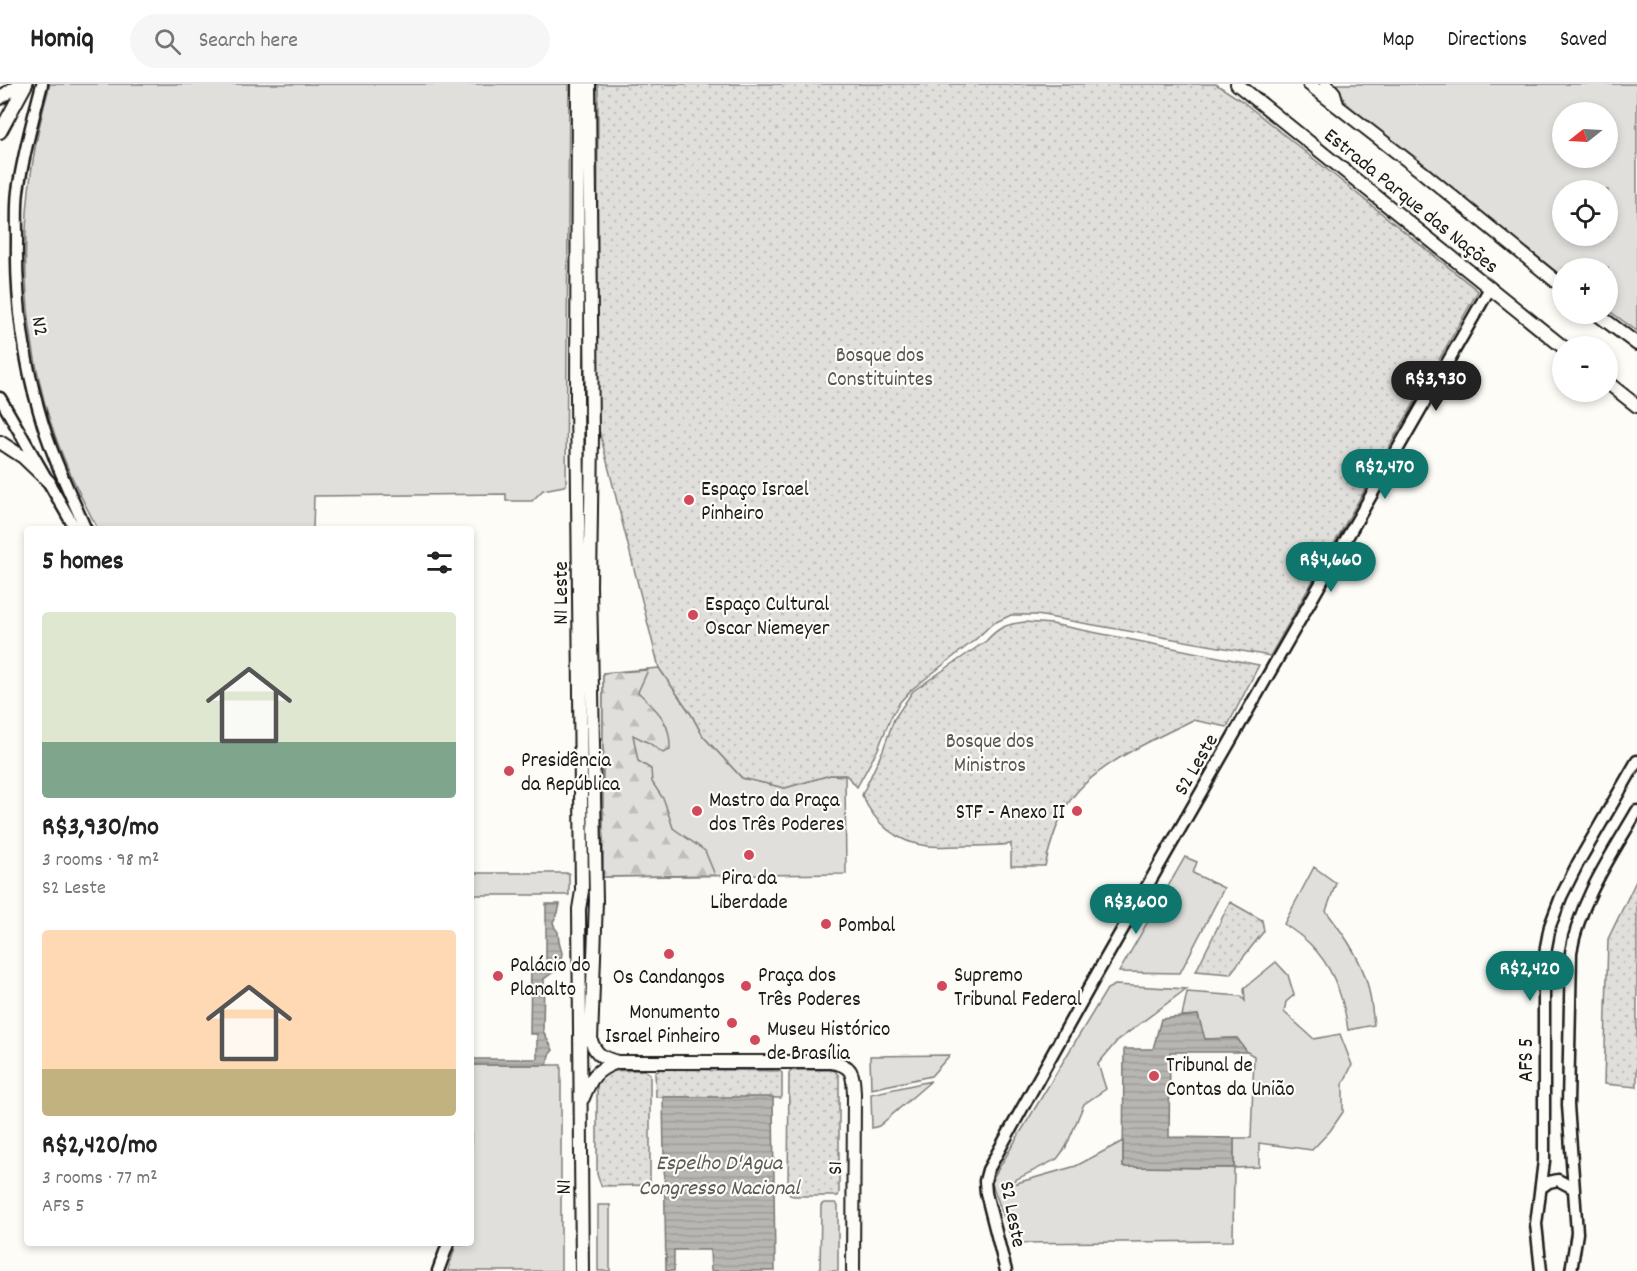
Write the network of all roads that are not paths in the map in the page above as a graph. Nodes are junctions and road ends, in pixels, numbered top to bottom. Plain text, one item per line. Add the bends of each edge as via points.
1 (19, 84) edge
2 (26, 84) edge
3 (42, 84) edge
4 (578, 84) edge
5 (589, 84) edge
6 (1237, 84) edge
7 (1309, 84) edge
8 (1326, 84) edge
9 (0, 98) edge
10 (1337, 105) junction
11 (0, 132) edge
12 (1552, 278) edge
13 (1490, 288) junction
14 (1610, 324) edge
15 (1552, 338) edge
16 (1637, 344) edge
17 (1618, 390) edge
18 (0, 398) edge
19 (1637, 406) edge
20 (0, 442) edge
21 (49, 482) junction
22 (74, 526) edge
23 (85, 526) edge
24 (1637, 761) edge
25 (1637, 812) edge
26 (617, 1062) junction
27 (581, 1102) junction
28 (1542, 1187) junction
29 (1573, 1188) junction
30 (447, 1246) edge
31 (1544, 1270) edge
32 (1570, 1270) edge
33 (438, 1271) edge
34 (582, 1271) edge
35 (853, 1271) edge
36 (1006, 1271) edge

1 - 9 highway
2 - 11 highway
3 - 23 main road, N2 via 18,193 18,305 39,412 56,462
4 - 27 highway, N1 Leste
5 - 26 highway, N1 Leste via 590,586 596,901 591,1041 602,1057
6 - 13 highway, Estrada Parque das Nações
7 - 10 highway, Estrada Parque das Nações
8 - 10 highway
10 - 12 highway, Estrada Parque das Nações
13 - 15 highway, Estrada Parque das Nações
13 - 36 main road, S2 Leste via 988,1170 986,1193
14 - 16 highway
17 - 19 highway
18 - 21 main road
20 - 21 highway
21 - 22 main road
24 - 28 main road, AFS 5 via 1574,872 1550,926 1544,973
25 - 29 main road, AFS 5 via 1599,876 1574,932 1568,1105
26 - 27 highway via 596,1073
26 - 35 highway, S1 via 831,1062 847,1066 854,1094
27 - 34 highway, N1
28 - 29 main road via 1558,1180
28 - 31 main road, AFS 5 via 1536,1224
29 - 32 main road, AFS 5 via 1577,1233
30 - 33 main road

